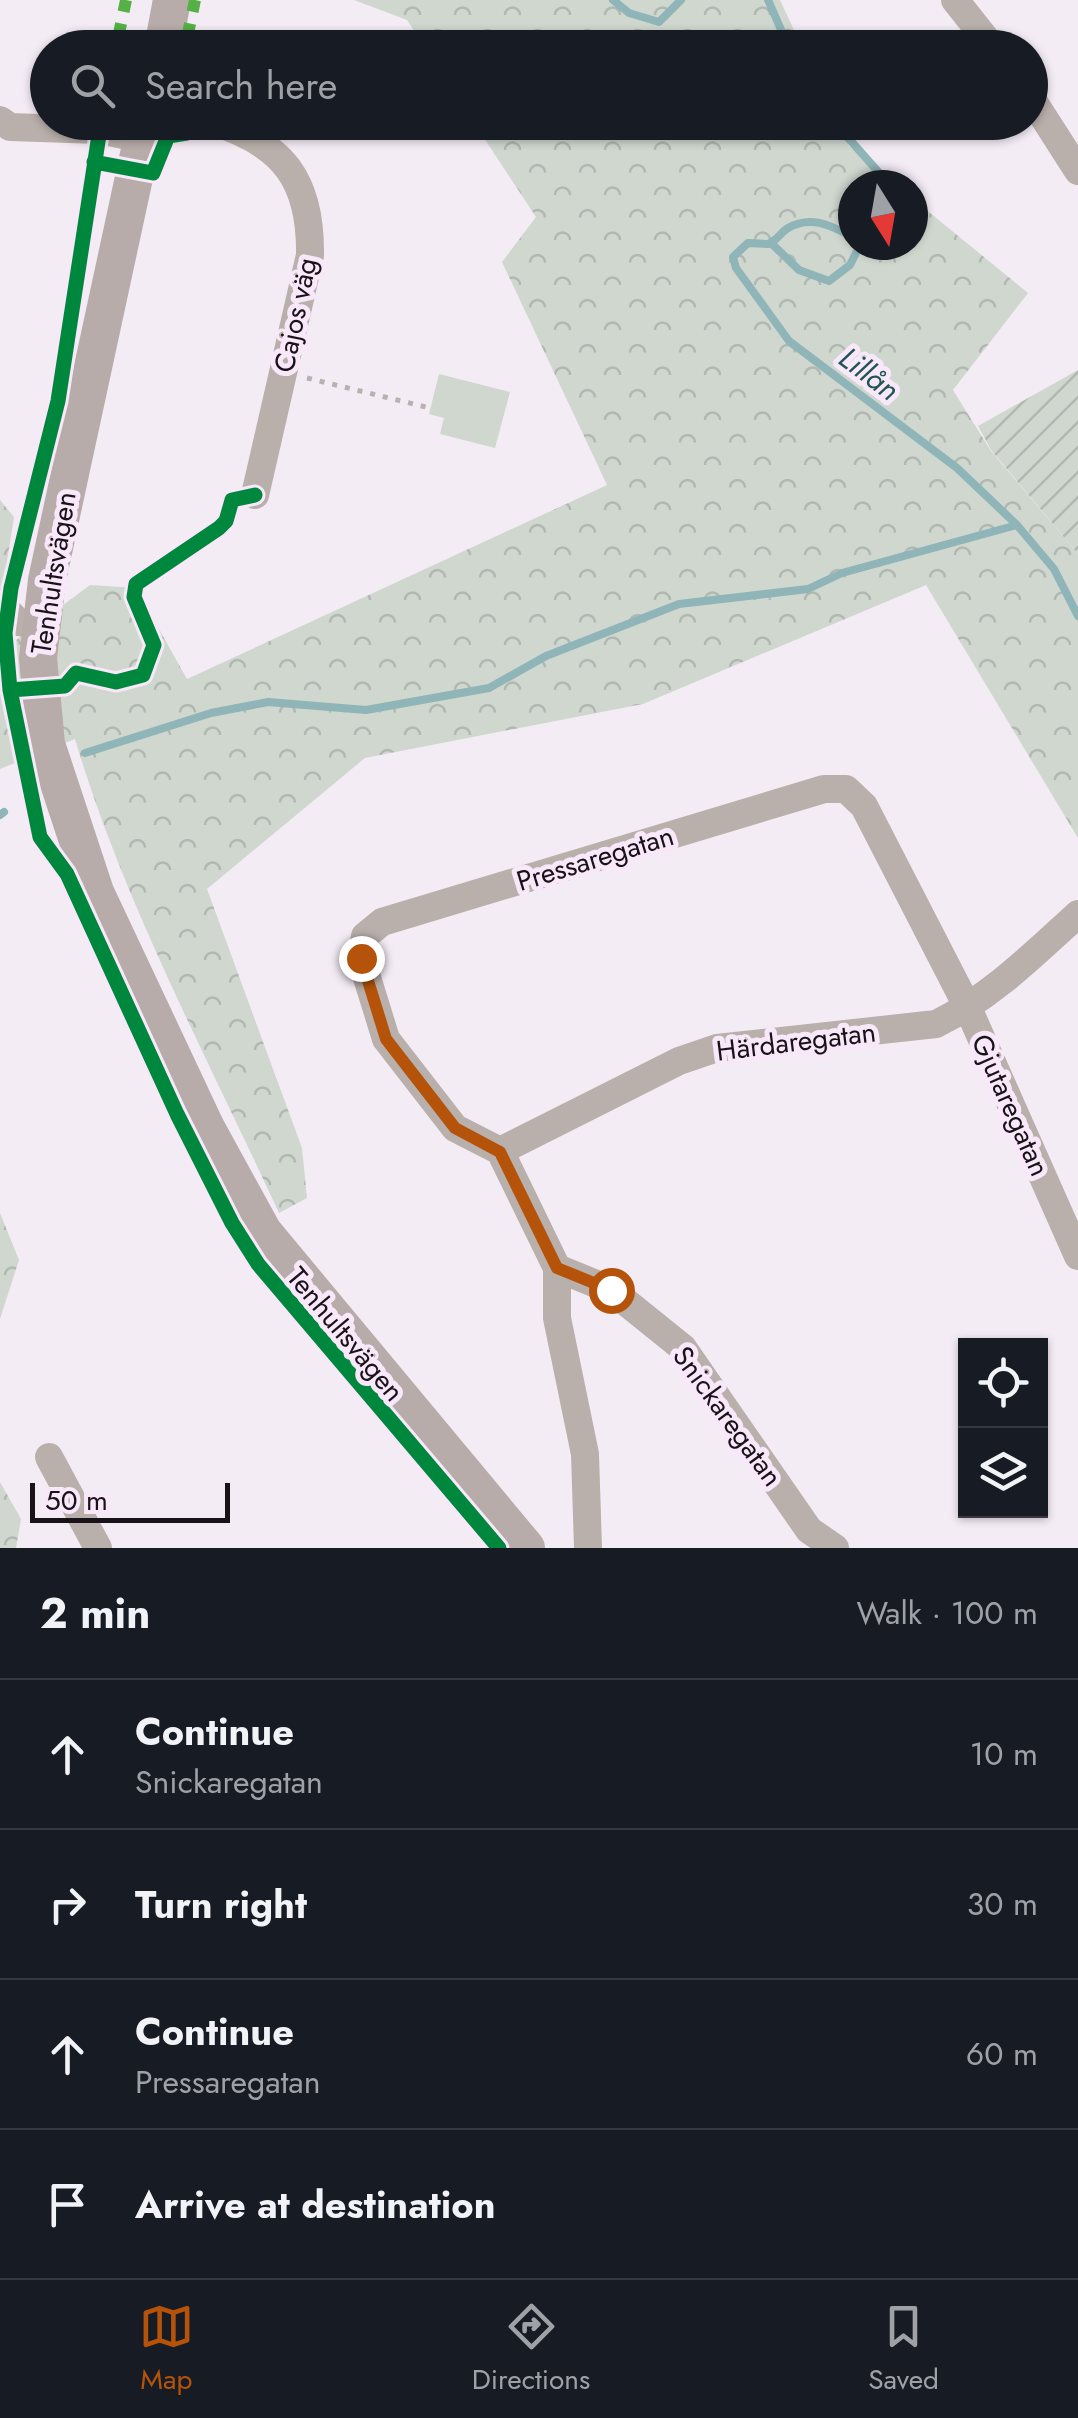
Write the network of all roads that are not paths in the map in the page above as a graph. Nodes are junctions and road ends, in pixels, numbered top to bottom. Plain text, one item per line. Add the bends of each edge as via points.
1 (172, 0) edge
2 (954, 0) edge
3 (166, 30) edge
4 (978, 30) edge
5 (0, 120) edge
6 (1048, 124) edge
7 (30, 128) edge
8 (143, 140) edge
9 (254, 140) edge
10 (1078, 171) edge
11 (256, 495) dead end
12 (0, 604) edge
13 (42, 624) junction
14 (1078, 914) edge
15 (968, 1008) junction
16 (500, 1152) junction
17 (1078, 1256) edge
18 (557, 1268) junction
19 (48, 1457) dead end
20 (98, 1548) edge
21 (526, 1548) edge
22 (588, 1548) edge
23 (835, 1548) edge

1 - 3 street
2 - 4 street
5 - 7 street
6 - 10 street
8 - 13 street, Tenhultsvägen
9 - 11 street, Cajos väg via 268,146 304,194 310,221 310,255
12 - 13 street via 18,622
13 - 21 street, Tenhultsvägen via 38,658 46,744 80,852 229,1173 292,1270
14 - 15 street, Härdaregatan
15 - 16 street, Härdaregatan via 936,1024 717,1048
15 - 16 street, Pressaregatan via 864,806 846,789 824,789 382,922 365,936 361,958 386,1039 455,1128
15 - 17 street, Gjutaregatan
16 - 18 street
18 - 22 street via 556,1318 585,1454
18 - 23 street, Snickaregatan via 611,1290 683,1348 809,1530
19 - 20 street

